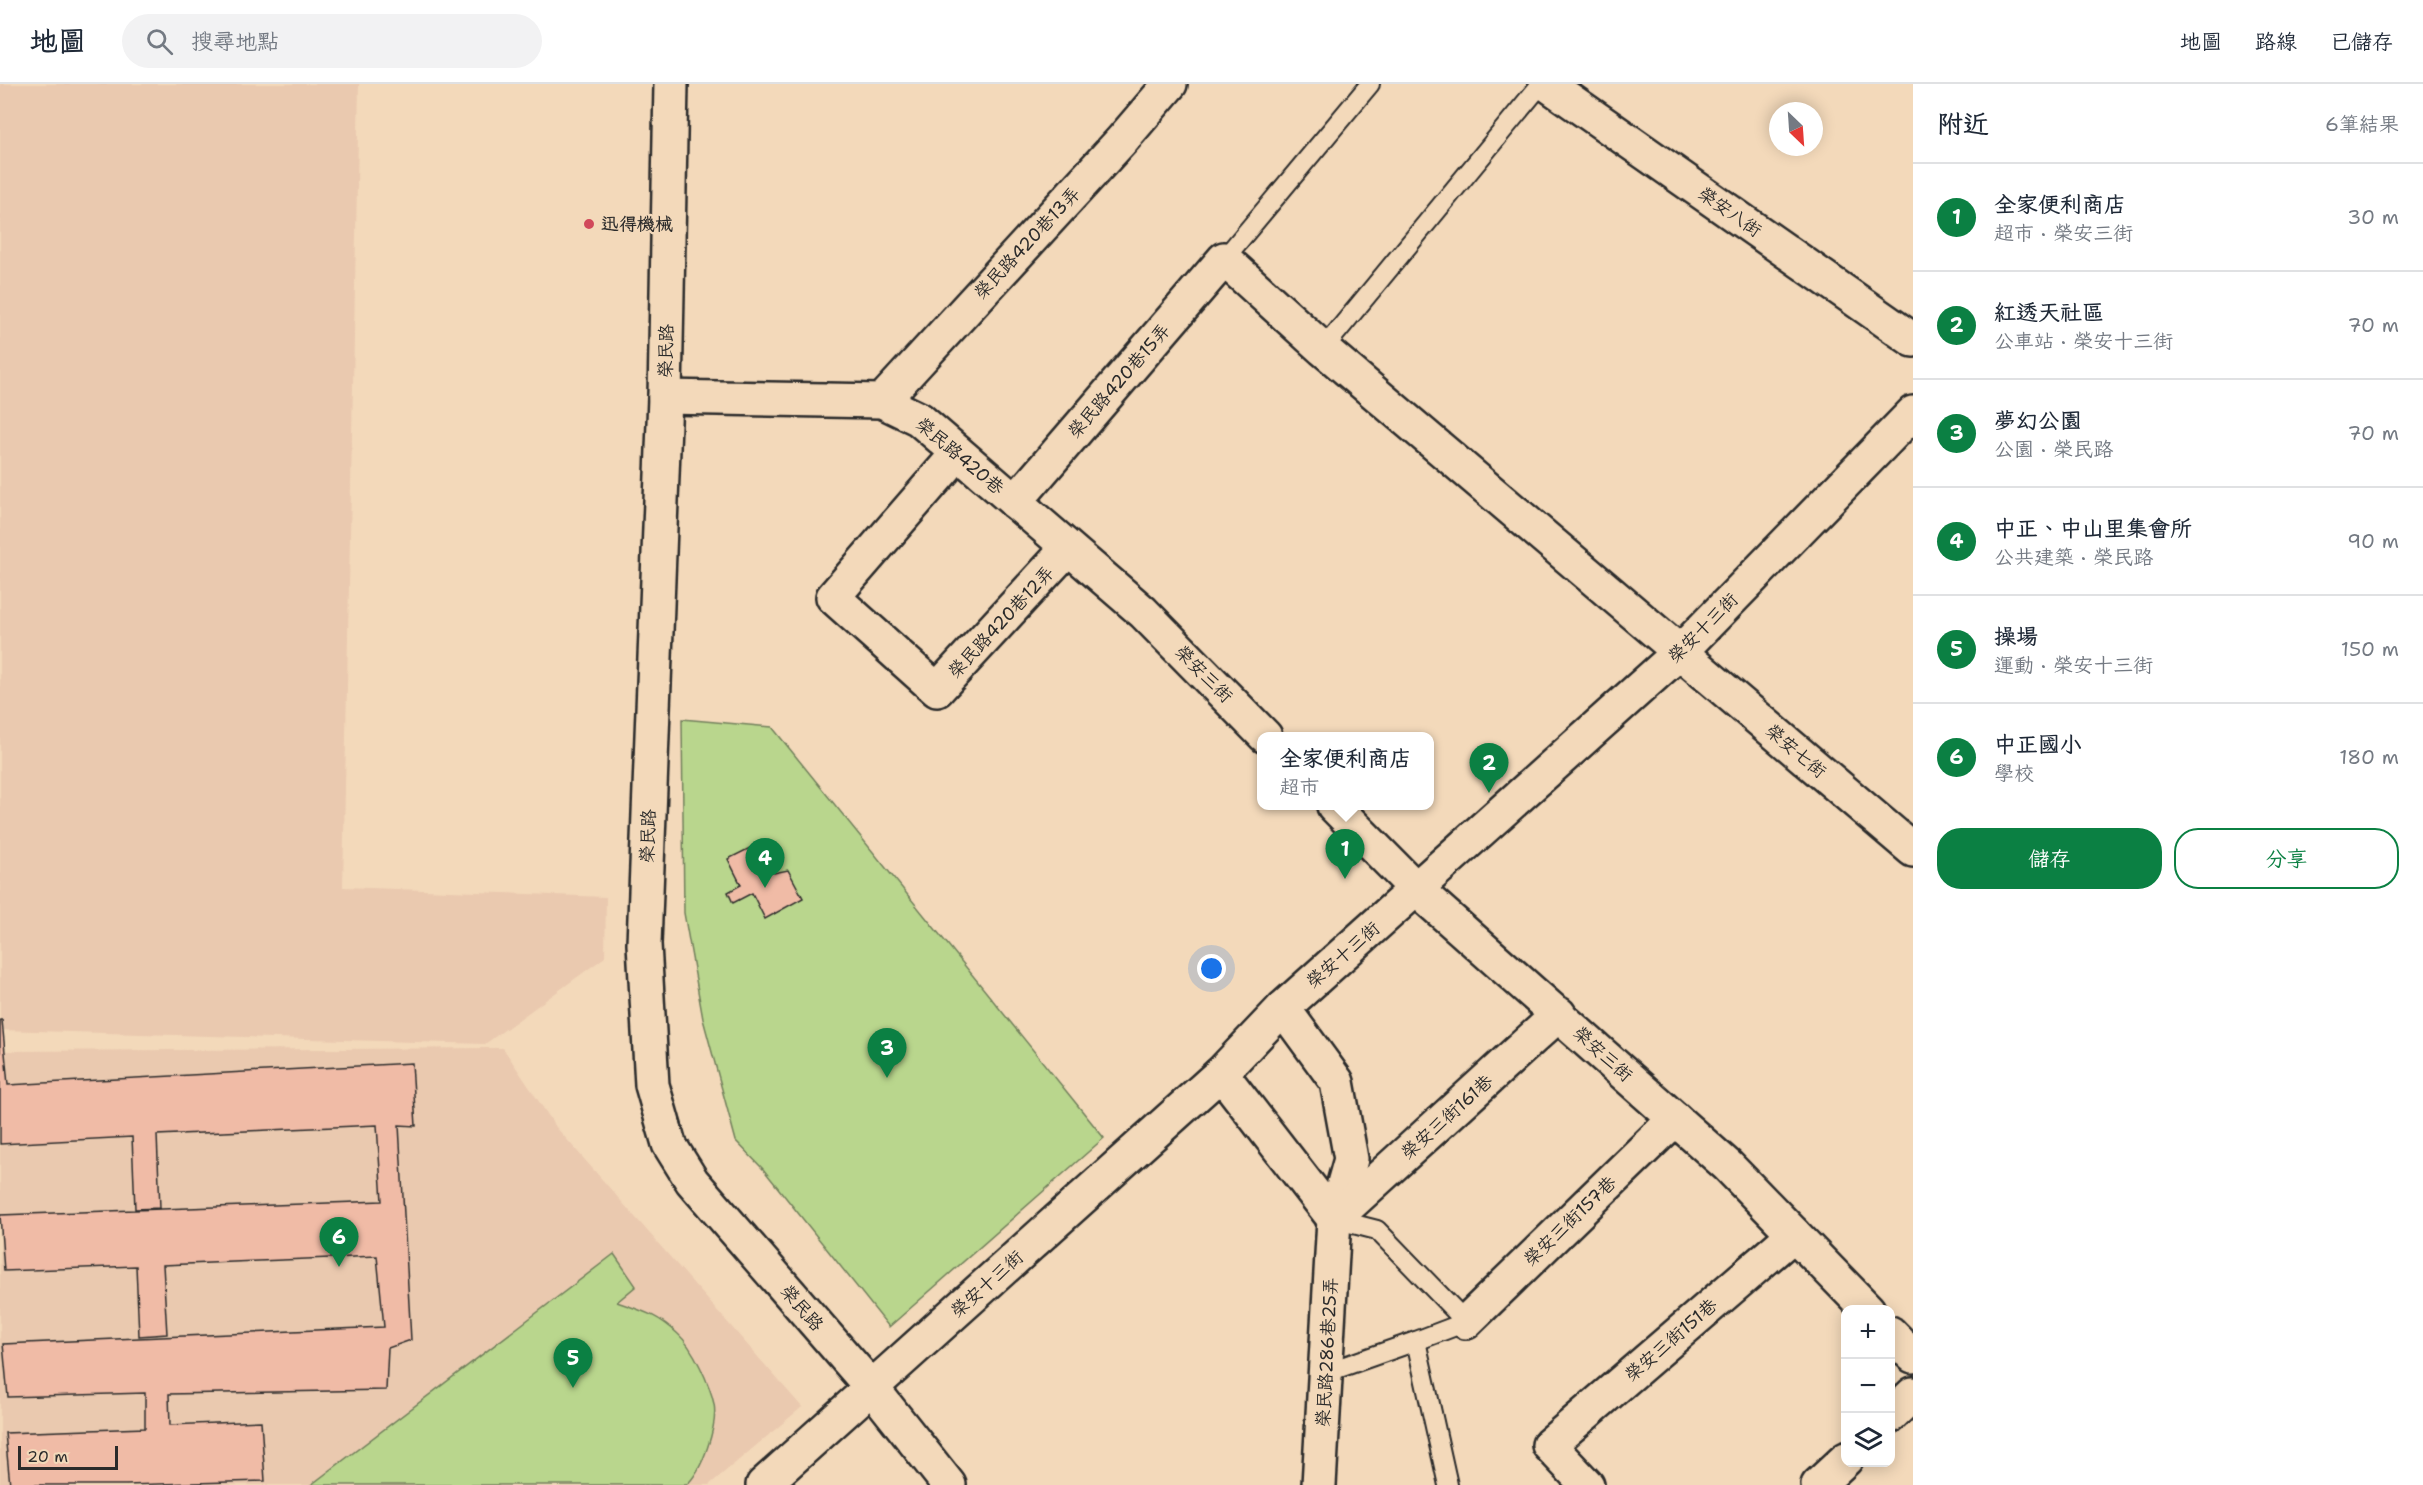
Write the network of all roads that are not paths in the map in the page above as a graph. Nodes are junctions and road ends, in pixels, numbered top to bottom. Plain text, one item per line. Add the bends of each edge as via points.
1 (671, 84) edge
2 (1170, 84) edge
3 (1370, 84) edge
4 (1541, 84) edge
5 (1547, 84) edge
6 (1224, 259) junction
7 (1913, 340) edge
8 (1323, 349) junction
9 (665, 397) junction
10 (882, 401) junction
11 (1913, 413) edge
12 (958, 453) junction
13 (1015, 502) junction
14 (1068, 548) junction
15 (1143, 612) joint
16 (1680, 652) junction
17 (1261, 732) edge
18 (1338, 810) edge
19 (1913, 850) edge
20 (1417, 890) junction
21 (1283, 1008) junction
22 (1559, 1014) junction
23 (1221, 1073) junction
24 (1675, 1119) junction
25 (1334, 1219) junction
26 (1794, 1234) junction
27 (1863, 1305) edge
28 (1466, 1322) junction
29 (1895, 1338) edge
30 (1416, 1341) junction
31 (1913, 1356) edge
32 (1325, 1373) junction
33 (872, 1388) junction
34 (1913, 1394) edge
35 (1893, 1413) edge
36 (1841, 1463) edge
37 (763, 1485) edge
38 (950, 1485) edge
39 (1319, 1485) edge
40 (1448, 1485) edge
41 (1587, 1485) edge
42 (1818, 1485) edge

1 - 9 street, 榮民路
2 - 10 street, 榮民路420巷13弄
3 - 6 lane
4 - 8 lane
5 - 7 street, 榮安八街
6 - 8 street, 榮安七街
6 - 13 street, 榮民路420巷15弄
8 - 16 street, 榮安七街
9 - 10 street, 榮民路420巷
9 - 33 street, 榮民路 via 644,944 652,1085 669,1144 692,1181
10 - 12 street, 榮民路420巷 via 919,419
11 - 16 street, 榮安十三街
12 - 13 street, 榮民路420巷
12 - 14 street, 榮民路420巷12弄 via 833,597 937,690
13 - 14 street, 榮民路420巷
14 - 15 street, 榮民路420巷
15 - 17 street, 榮安三街
16 - 19 street, 榮安七街
16 - 20 street, 榮安十三街
18 - 20 street, 榮安三街
20 - 21 street, 榮安十三街
20 - 22 street, 榮安三街
21 - 23 street, 榮安十三街
21 - 25 street, 榮民路286巷25弄 via 1337,1082 1351,1159
22 - 24 street, 榮安三街
22 - 25 street, 榮安三街161巷
23 - 25 street
23 - 33 street, 榮安十三街
24 - 26 street, 榮安三街 via 1728,1166
24 - 28 street, 榮安三街157巷
25 - 28 lane via 1377,1230
25 - 32 street, 榮民路286巷25弄
26 - 27 street, 榮安三街
26 - 41 street, 榮安三街151巷 via 1549,1445
28 - 30 lane
29 - 31 street
30 - 32 lane
30 - 40 lane
32 - 39 street, 榮民路286巷25弄
33 - 37 street, 榮安十三街
33 - 38 street, 榮民路
34 - 35 street
36 - 42 street

